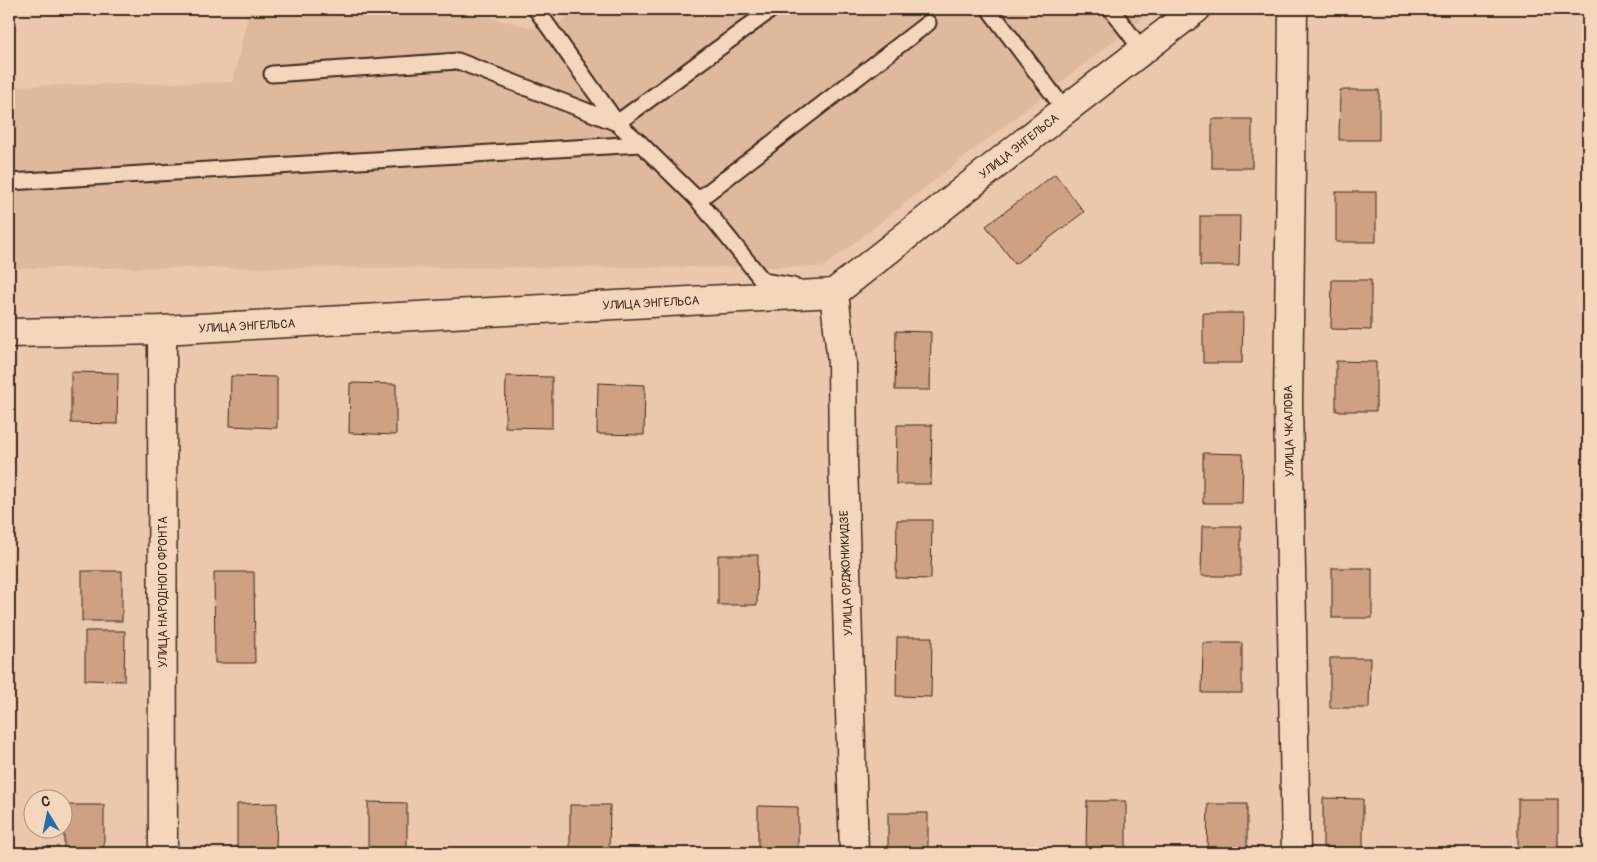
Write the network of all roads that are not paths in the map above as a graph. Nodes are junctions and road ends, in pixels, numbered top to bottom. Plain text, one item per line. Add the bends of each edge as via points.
1 (536, 9) edge
2 (772, 9) edge
3 (989, 9) edge
4 (1111, 9) edge
5 (1196, 9) edge
6 (1292, 9) edge
7 (928, 23) dead end
8 (1142, 50) junction
9 (272, 74) dead end
10 (1065, 110) junction
11 (617, 123) junction
12 (641, 144) junction
13 (9, 182) edge
14 (698, 200) junction
15 (834, 293) junction
16 (162, 330) junction
17 (9, 333) edge
18 (164, 853) edge
19 (854, 853) edge
20 (1296, 853) edge

1 - 11 lane
2 - 11 lane
3 - 10 lane
4 - 8 lane
5 - 8 street, УЛИЦА ЭНГЕЛЬСА
6 - 20 street, УЛИЦА ЧКАЛОВА via 1288,403
7 - 14 lane
8 - 10 street, УЛИЦА ЭНГЕЛЬСА
9 - 11 lane via 458,60
10 - 15 street, УЛИЦА ЭНГЕЛЬСА
11 - 12 lane
12 - 13 lane
12 - 14 lane
14 - 15 lane via 763,281
15 - 16 street, УЛИЦА ЭНГЕЛЬСА
15 - 19 street, УЛИЦА ОРДЖОНИКИДЗЕ via 842,363
16 - 17 street, УЛИЦА ЭНГЕЛЬСА
16 - 18 street, УЛИЦА НАРОДНОГО ФРОНТА

